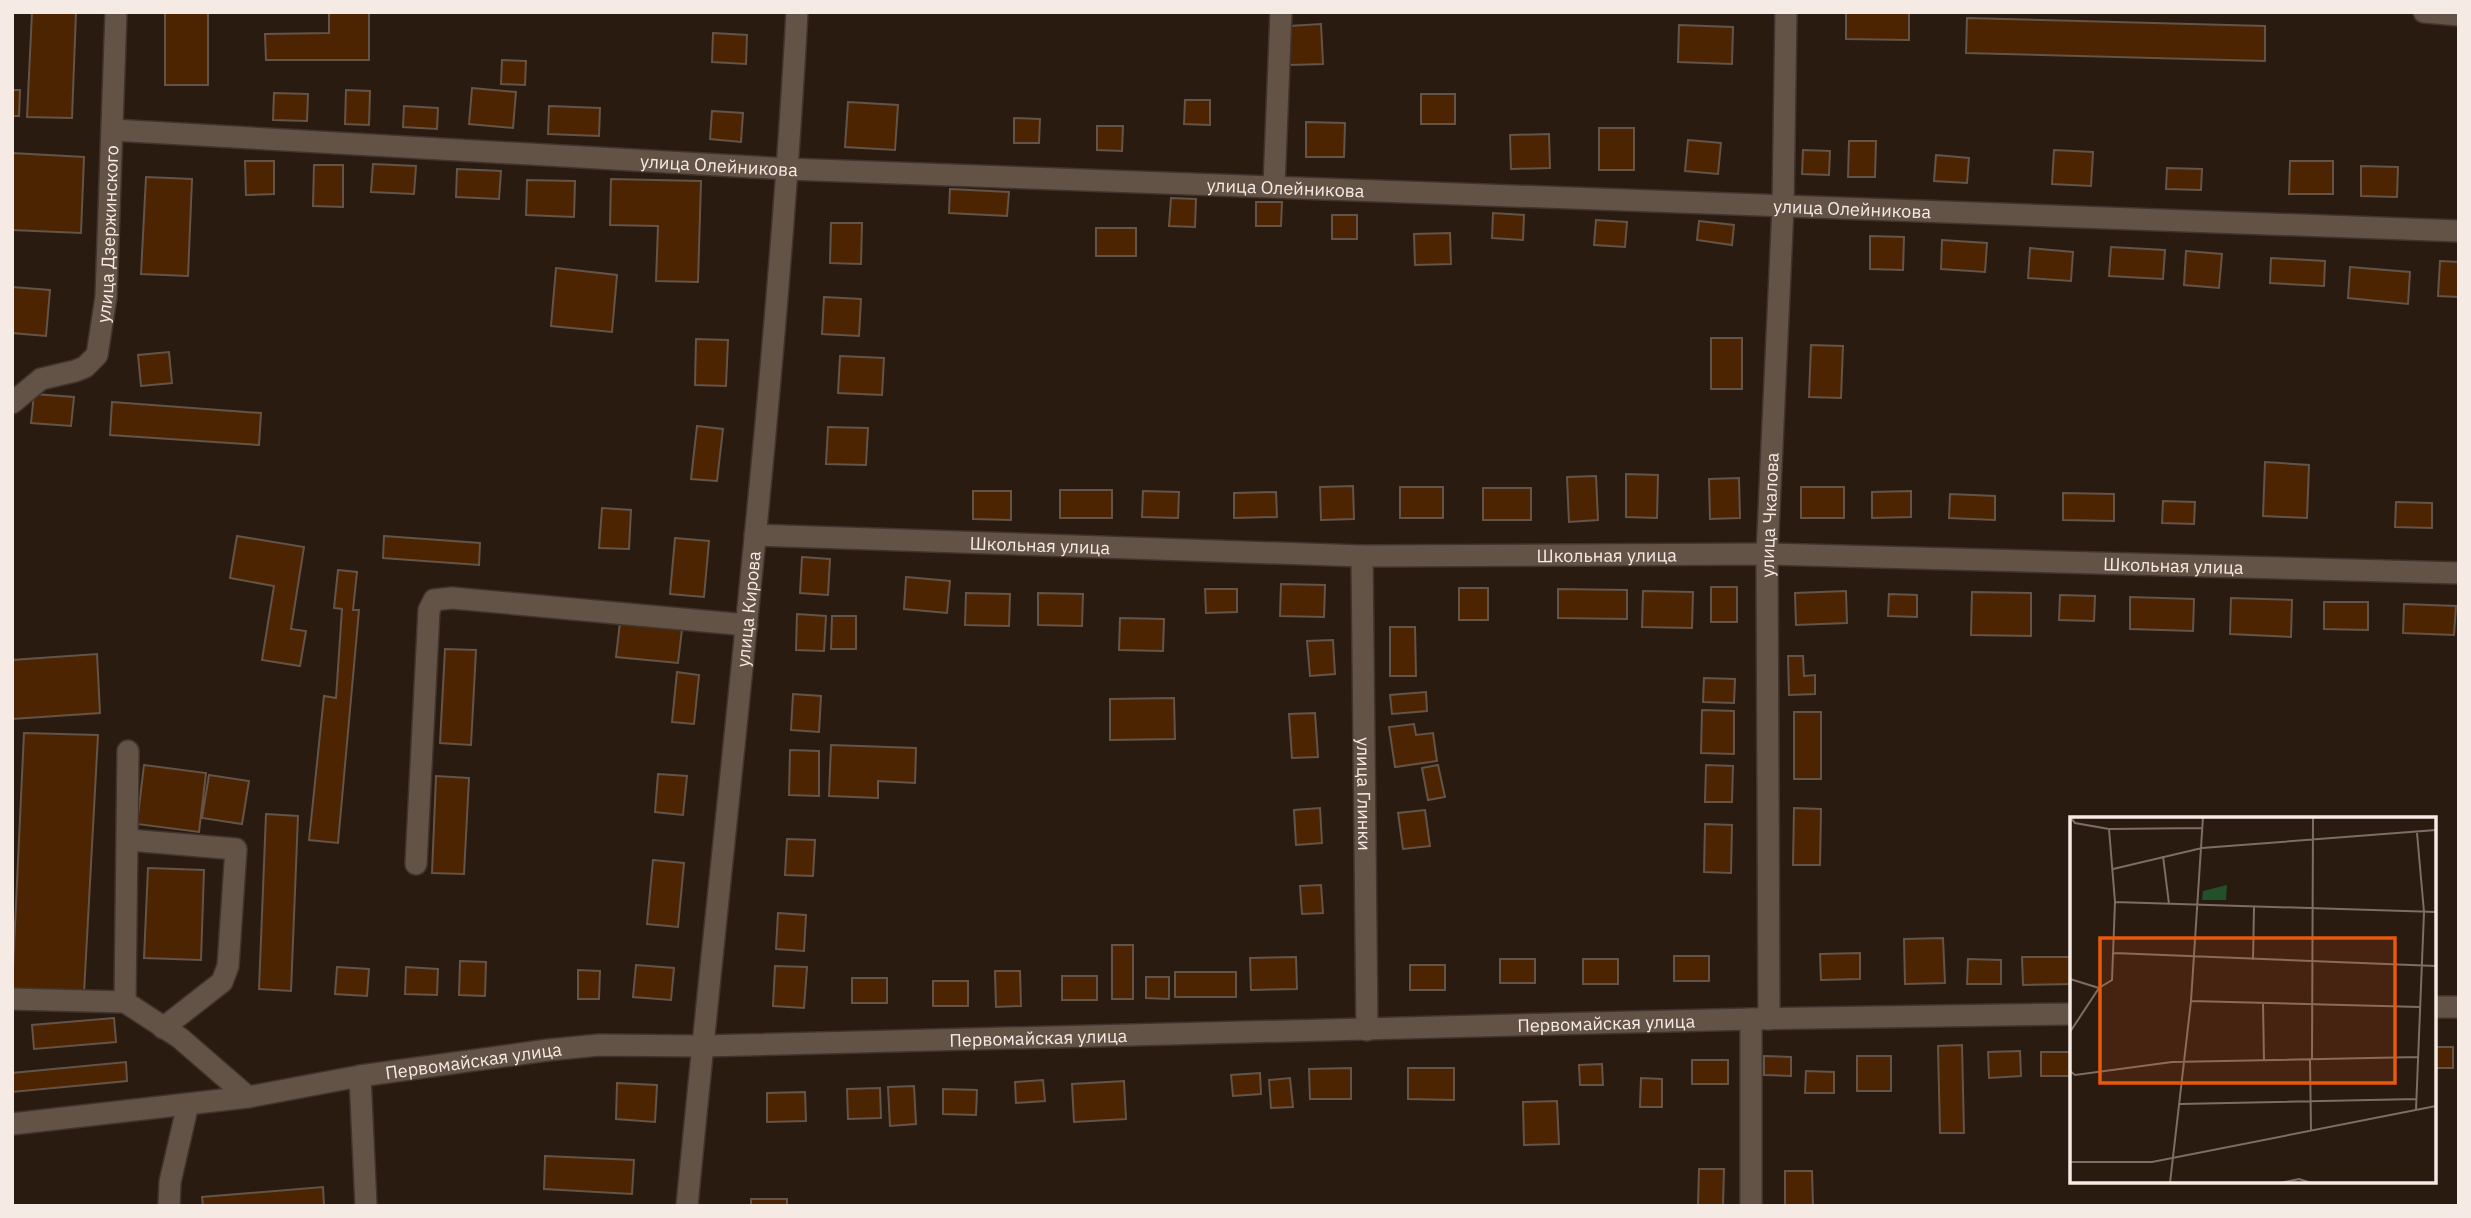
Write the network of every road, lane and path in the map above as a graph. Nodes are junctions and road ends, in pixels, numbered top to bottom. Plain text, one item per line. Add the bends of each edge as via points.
1 (116, 12) edge
2 (797, 12) edge
3 (1281, 12) edge
4 (1786, 12) edge
5 (2424, 12) edge
6 (2459, 15) edge
7 (113, 130) junction
8 (788, 169) junction
9 (1275, 186) junction
10 (1783, 207) junction
11 (2459, 231) edge
12 (12, 402) edge
13 (755, 535) junction
14 (1767, 554) junction
15 (1363, 556) junction
16 (2459, 573) edge
17 (747, 625) junction
18 (128, 751) dead end
19 (129, 841) junction
20 (416, 864) dead end
21 (12, 999) edge
22 (125, 1002) junction
23 (2436, 1007) edge
24 (2459, 1007) edge
25 (2070, 1014) edge
26 (1760, 1019) junction
27 (163, 1028) junction
28 (1367, 1030) junction
29 (702, 1046) junction
30 (360, 1076) junction
31 (248, 1097) junction
32 (188, 1104) junction
33 (12, 1124) edge
34 (169, 1206) edge
35 (366, 1206) edge
36 (687, 1206) edge
37 (1751, 1206) edge

1 - 7 street, улица Дзержинского
2 - 8 street, улица Кирова
3 - 9 street
4 - 10 street, улица Чкалова
5 - 6 street
7 - 8 street, улица Олейникова
7 - 12 street, улица Дзержинского via 106,297 97,355 85,367 41,379
8 - 9 street, улица Олейникова
8 - 13 street, улица Кирова
9 - 10 street, улица Олейникова
10 - 11 street, улица Олейникова
10 - 14 street, улица Чкалова
13 - 15 street, Школьная улица
13 - 17 street, улица Кирова
14 - 15 street, Школьная улица
14 - 16 street, Школьная улица
14 - 26 street, улица Чкалова
15 - 28 street, улица Глинки
17 - 20 street via 434,600 429,610
17 - 29 street, улица Кирова
18 - 19 street
19 - 22 street
19 - 27 street via 236,849 228,966 222,982
21 - 22 street
22 - 27 street
23 - 24 street
25 - 26 street, Первомайская улица
26 - 28 street, Первомайская улица
26 - 37 street, улица Чкалова
27 - 31 street
28 - 29 street, Первомайская улица
29 - 30 street, Первомайская улица via 586,1046
29 - 36 street, улица Кирова
30 - 31 street, Первомайская улица
30 - 35 street
31 - 32 street, Первомайская улица
32 - 33 street, Первомайская улица
32 - 34 street

